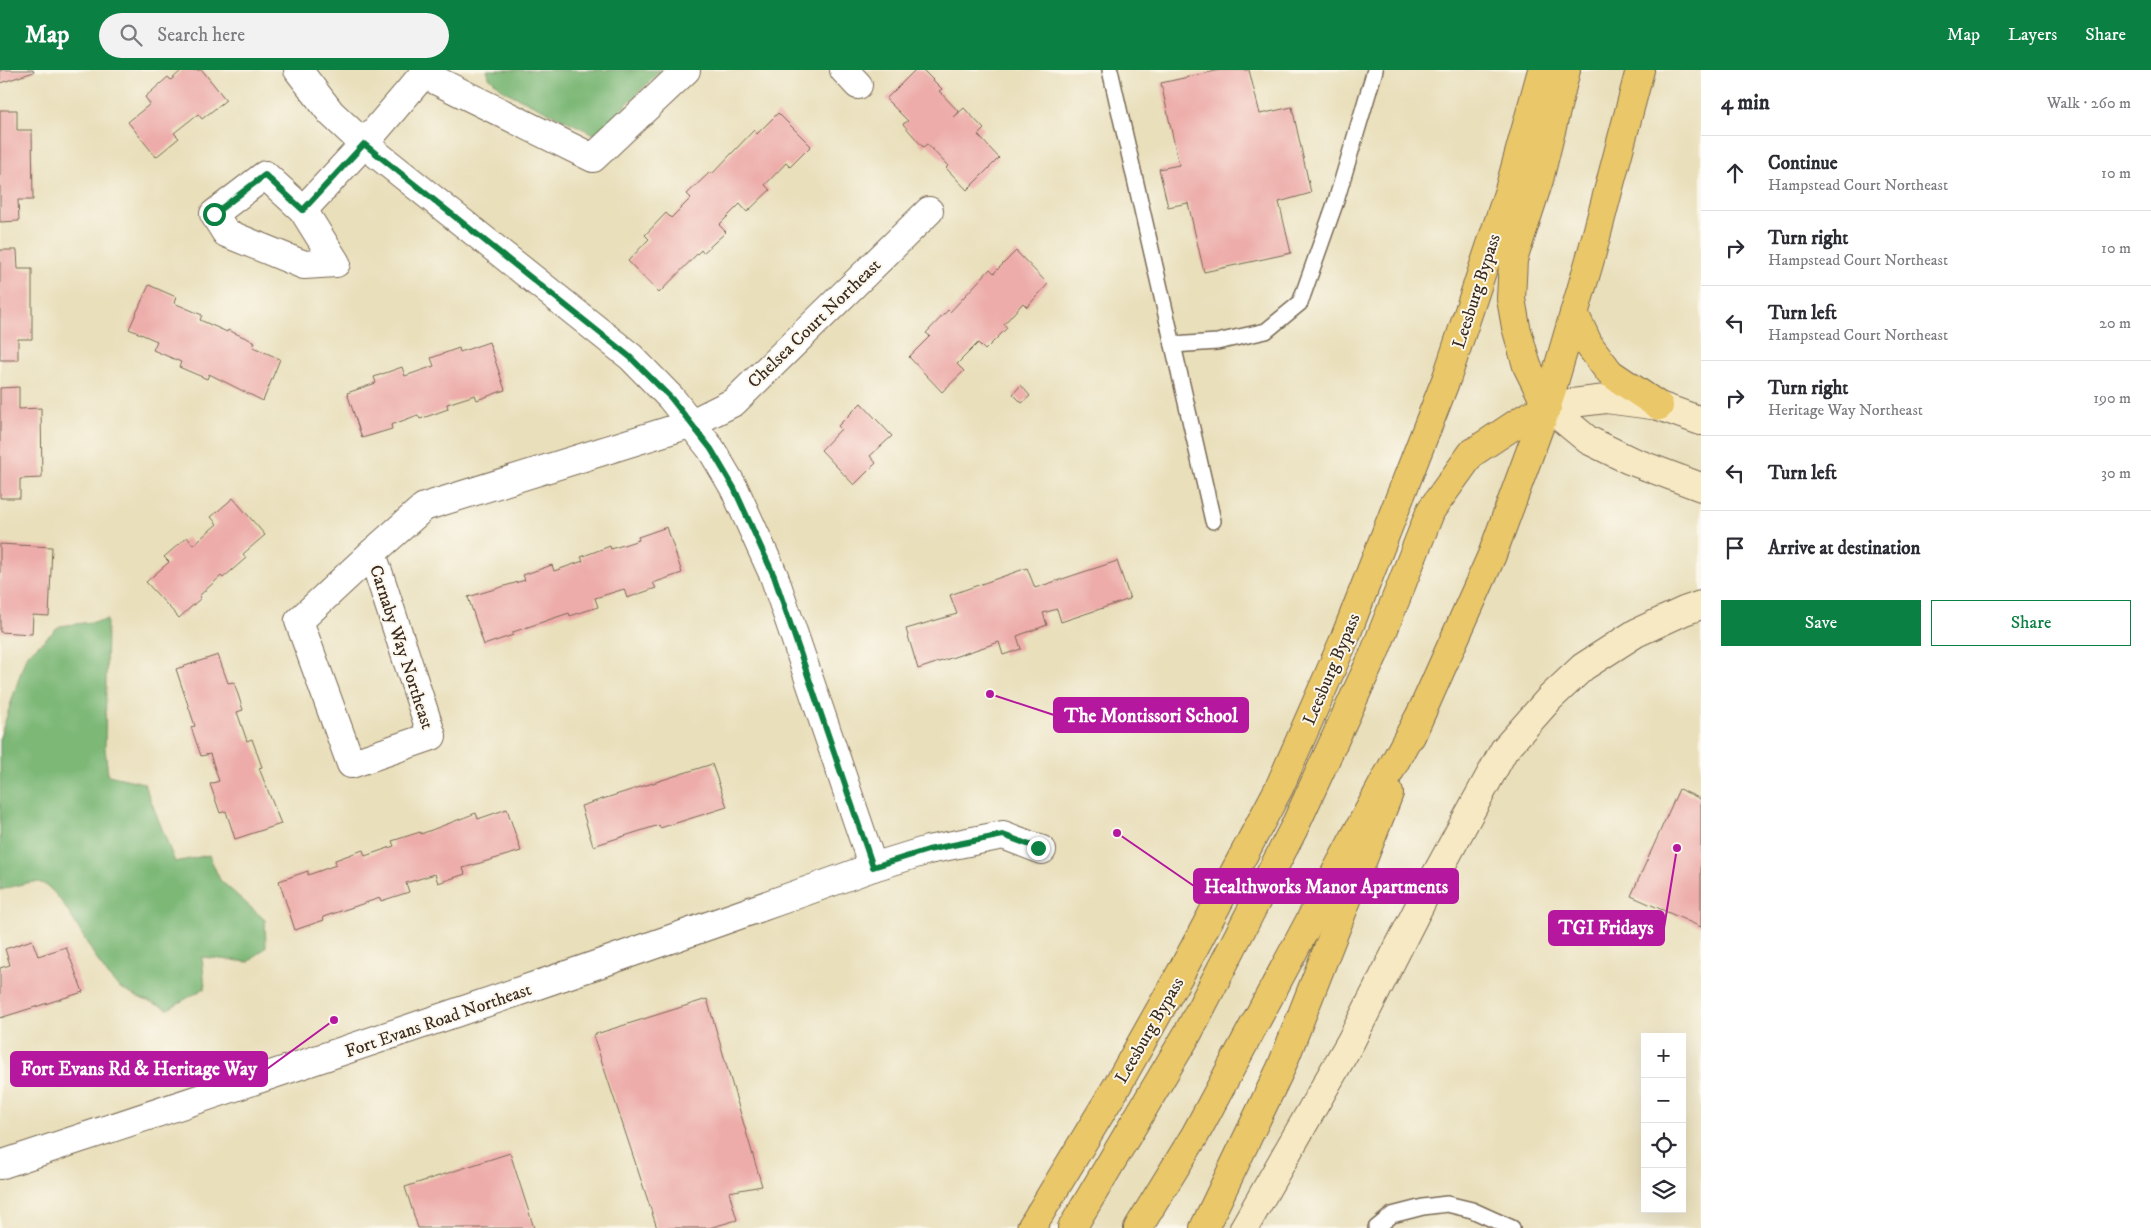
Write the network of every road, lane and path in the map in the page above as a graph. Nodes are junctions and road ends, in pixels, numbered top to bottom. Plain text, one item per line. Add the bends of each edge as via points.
1 (298, 70) edge
2 (686, 70) edge
3 (1110, 70) edge
4 (1376, 70) edge
5 (1542, 70) edge
6 (1566, 70) edge
7 (1640, 70) edge
8 (425, 72) edge
9 (364, 144) junction
10 (303, 210) dead end
11 (929, 211) dead end
12 (1574, 313) junction
13 (1173, 345) junction
14 (1547, 406) junction
15 (1659, 406) junction
16 (1701, 422) edge
17 (690, 424) junction
18 (1701, 486) edge
19 (1213, 521) dead end
20 (372, 553) junction
21 (1701, 605) edge
22 (1420, 715) junction
23 (1042, 850) dead end
24 (873, 867) junction
25 (0, 1165) edge
26 (1031, 1228) edge
27 (1072, 1228) edge
28 (1138, 1228) edge
29 (1204, 1228) edge
30 (1244, 1228) edge
31 (1376, 1228) edge
32 (1512, 1228) edge

1 - 9 street via 331,112
2 - 8 street via 593,158
3 - 13 lane
4 - 13 lane via 1336,201 1300,303 1266,331 1217,342
5 - 26 highway, Leesburg Bypass via 1509,190 1447,377 1333,666 1279,788 1184,967
6 - 14 highway via 1539,180 1513,260 1511,299 1516,327 1527,366
7 - 12 highway
8 - 9 street
9 - 10 street
9 - 17 street via 630,357 671,398
11 - 17 street, Chelsea Court Northeast via 734,402
12 - 14 highway
12 - 15 highway via 1589,345 1610,374
13 - 19 lane
14 - 15 main road via 1606,398
14 - 18 main road via 1588,440 1629,460
14 - 22 highway via 1492,556
14 - 27 highway via 1472,453 1432,510 1374,654 1294,828 1188,1033
15 - 16 main road
17 - 20 street, Carnaby Way Northeast via 424,508
17 - 24 street via 711,449 734,488 774,576
20 - 20 street, Carnaby Way Northeast via 432,736 351,764 299,621
21 - 30 main road via 1636,633 1584,667 1550,698 1504,750 1351,1041
22 - 28 highway via 1195,1135
22 - 29 highway via 1281,1068
23 - 24 street, Fort Evans Road Northeast via 1003,835 928,850
24 - 25 street, Fort Evans Road Northeast via 503,998
31 - 32 lane via 1392,1215 1447,1204 1472,1210

